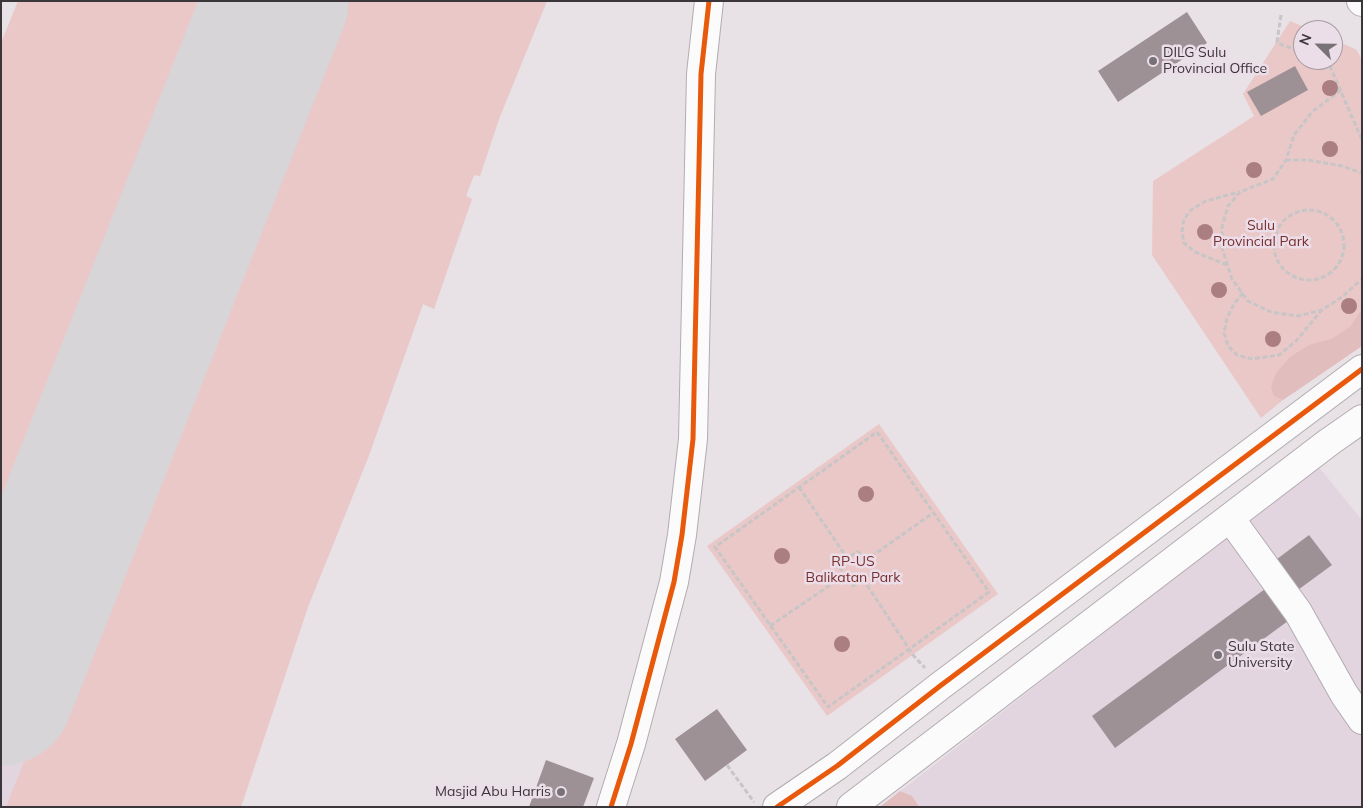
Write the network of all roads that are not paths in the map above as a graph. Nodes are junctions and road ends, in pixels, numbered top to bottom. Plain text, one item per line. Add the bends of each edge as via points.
1 (709, 1) edge
2 (1362, 369) edge
3 (1308, 409) junction
4 (1362, 419) edge
5 (1329, 442) junction
6 (1230, 518) junction
7 (1362, 720) edge
8 (837, 766) junction
9 (855, 804) edge
10 (611, 807) edge
11 (777, 807) edge

1 - 10 street via 701,74 693,439 682,535 674,582
2 - 3 street
3 - 5 street
3 - 8 street
4 - 5 street
5 - 6 street
6 - 7 street via 1298,612
6 - 9 street
8 - 9 street
8 - 11 street

